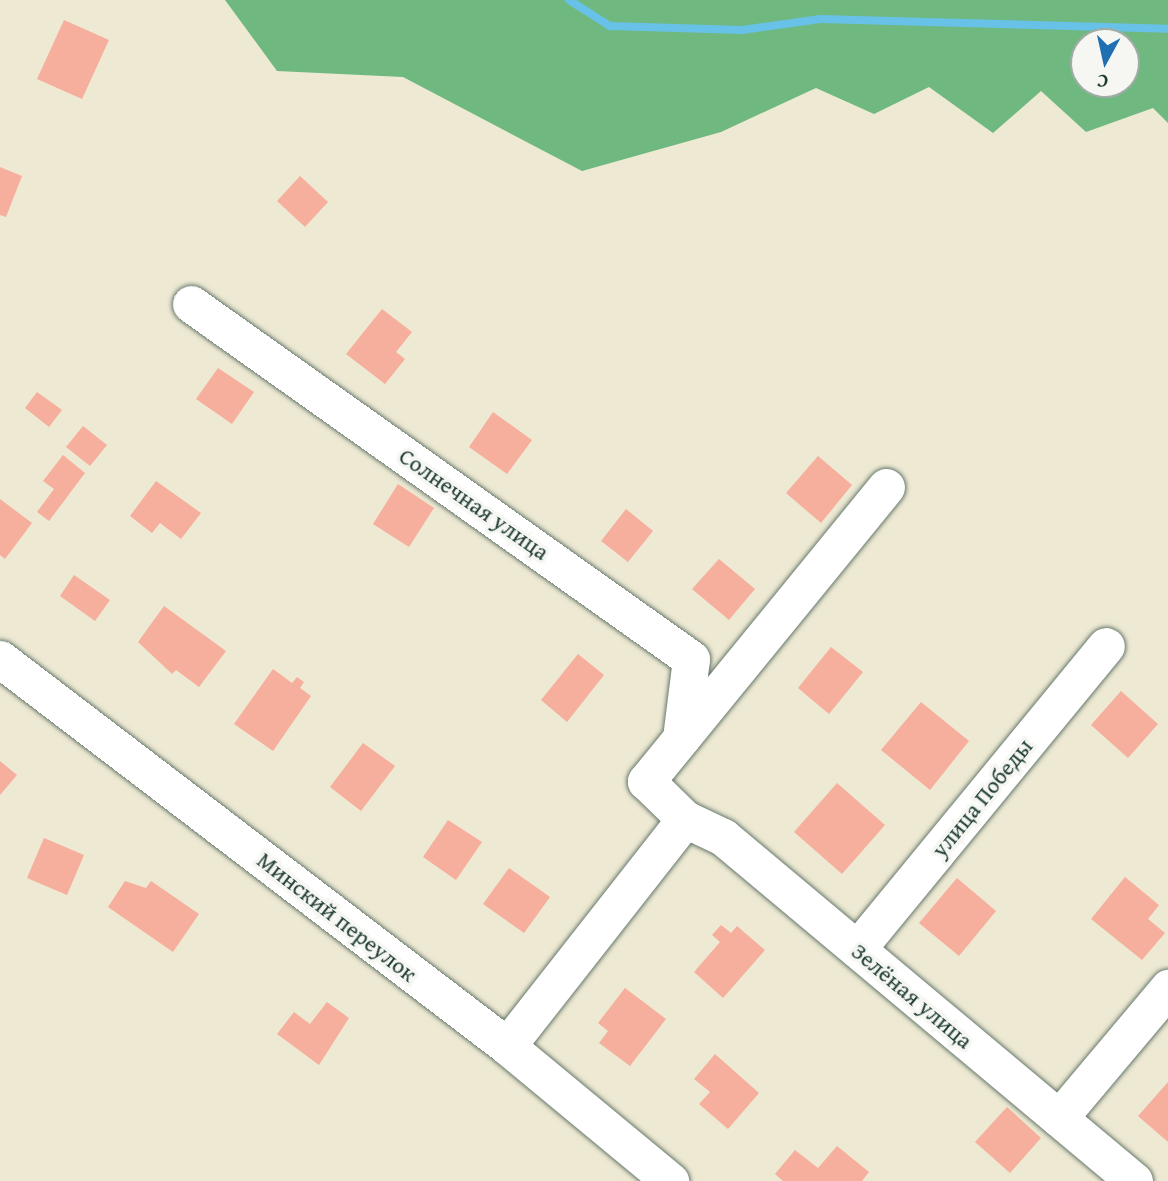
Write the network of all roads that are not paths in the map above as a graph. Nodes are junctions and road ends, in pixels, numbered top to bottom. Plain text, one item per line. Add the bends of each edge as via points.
1 (191, 304) dead end
2 (886, 487) dead end
3 (1106, 646) dead end
4 (0, 659) edge
5 (681, 738) junction
6 (685, 819) junction
7 (857, 949) junction
8 (1168, 988) edge
9 (507, 1046) junction
10 (1059, 1118) junction
11 (670, 1181) edge
12 (1134, 1181) edge

1 - 5 street, Солнечная улица via 691,659
2 - 5 street
3 - 7 street, улица Победы
4 - 9 street, Минский переулок
5 - 6 street, Зелёная улица via 646,781
6 - 7 street, Зелёная улица via 723,838
6 - 9 street
7 - 10 street, Зелёная улица
8 - 10 street
9 - 11 street, Минский переулок
10 - 12 street, Зелёная улица

